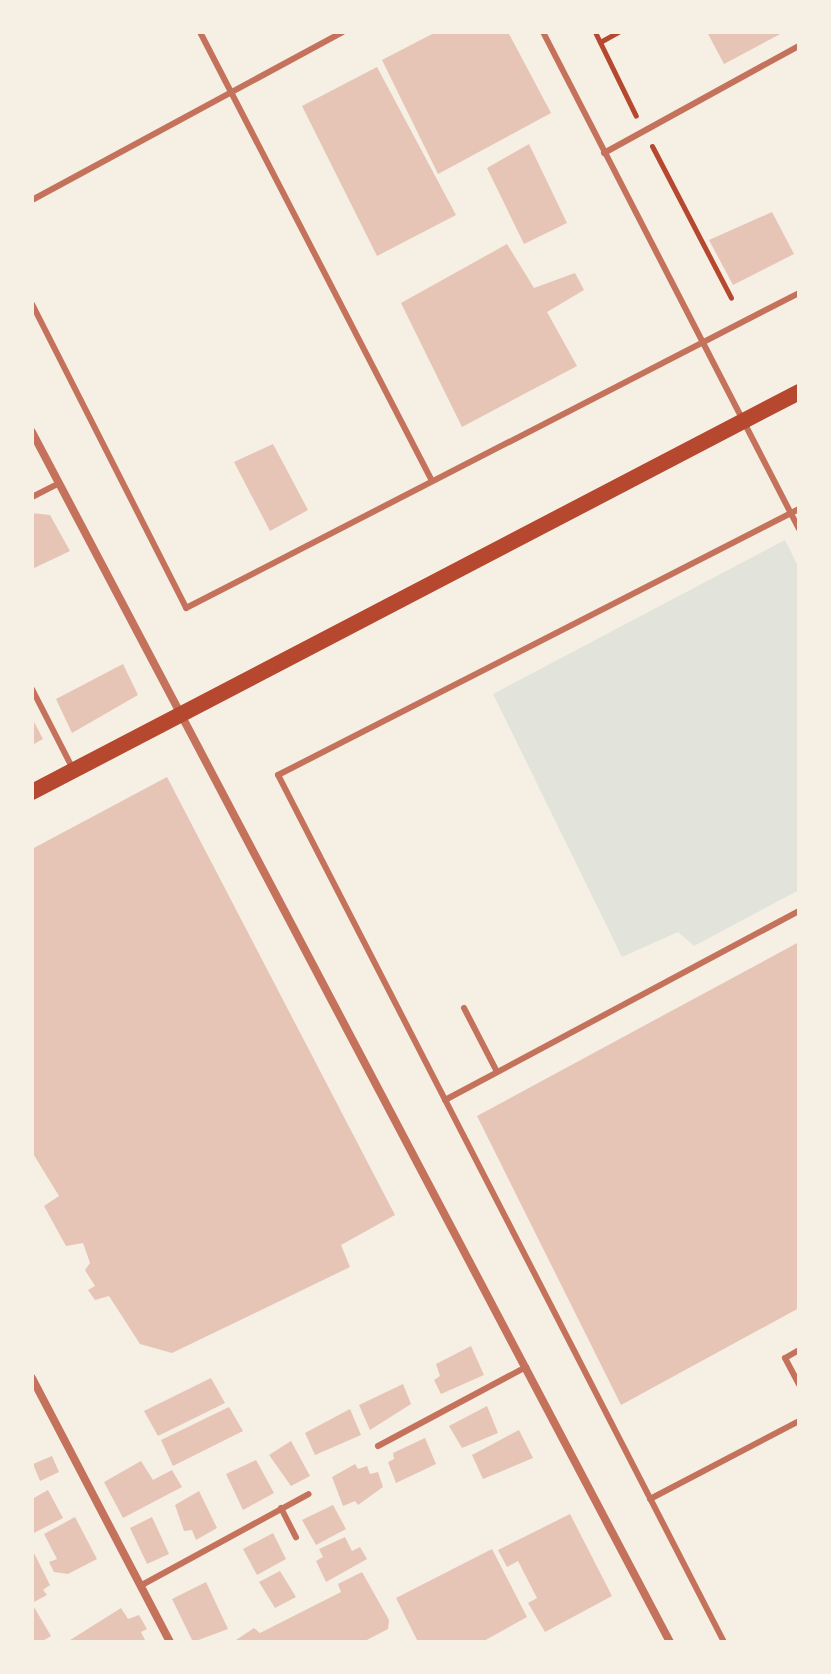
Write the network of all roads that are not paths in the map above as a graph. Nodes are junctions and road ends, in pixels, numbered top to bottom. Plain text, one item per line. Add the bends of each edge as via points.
1 (200, 32) edge
2 (343, 32) edge
3 (543, 32) edge
4 (799, 46) edge
5 (231, 92) junction
6 (604, 153) junction
7 (32, 200) edge
8 (799, 293) edge
9 (32, 304) edge
10 (701, 343) junction
11 (799, 392) edge
12 (740, 423) junction
13 (32, 432) edge
14 (432, 481) junction
15 (59, 483) junction
16 (32, 497) edge
17 (799, 509) edge
18 (790, 513) junction
19 (799, 529) edge
20 (32, 689) edge
21 (181, 715) junction
22 (74, 770) junction
23 (32, 792) edge
24 (799, 911) edge
25 (464, 1008) dead end
26 (497, 1072) junction
27 (445, 1100) junction
28 (799, 1350) edge
29 (526, 1367) junction
30 (32, 1378) edge
31 (799, 1384) edge
32 (799, 1421) edge
33 (378, 1446) dead end
34 (309, 1494) dead end
35 (650, 1499) junction
36 (281, 1508) junction
37 (296, 1537) dead end
38 (140, 1586) junction
39 (170, 1642) edge
40 (670, 1642) edge
41 (724, 1642) edge

1 - 5 lane
2 - 5 lane
3 - 6 lane
4 - 6 lane
5 - 7 lane
5 - 14 lane
6 - 10 lane
8 - 10 lane
9 - 14 lane via 186,608
10 - 12 lane
10 - 14 lane
11 - 12 main road
12 - 18 lane
12 - 21 main road
13 - 15 street
15 - 16 lane
15 - 21 street
17 - 18 lane
18 - 19 lane
18 - 27 lane via 278,775
20 - 22 lane
21 - 22 main road
21 - 29 street
22 - 23 main road
24 - 26 lane
25 - 26 lane
26 - 27 lane
27 - 35 lane
28 - 31 lane via 785,1358
29 - 33 lane
29 - 40 street
30 - 38 street
32 - 35 lane
34 - 36 lane
35 - 41 lane
36 - 37 lane
36 - 38 lane
38 - 39 street

